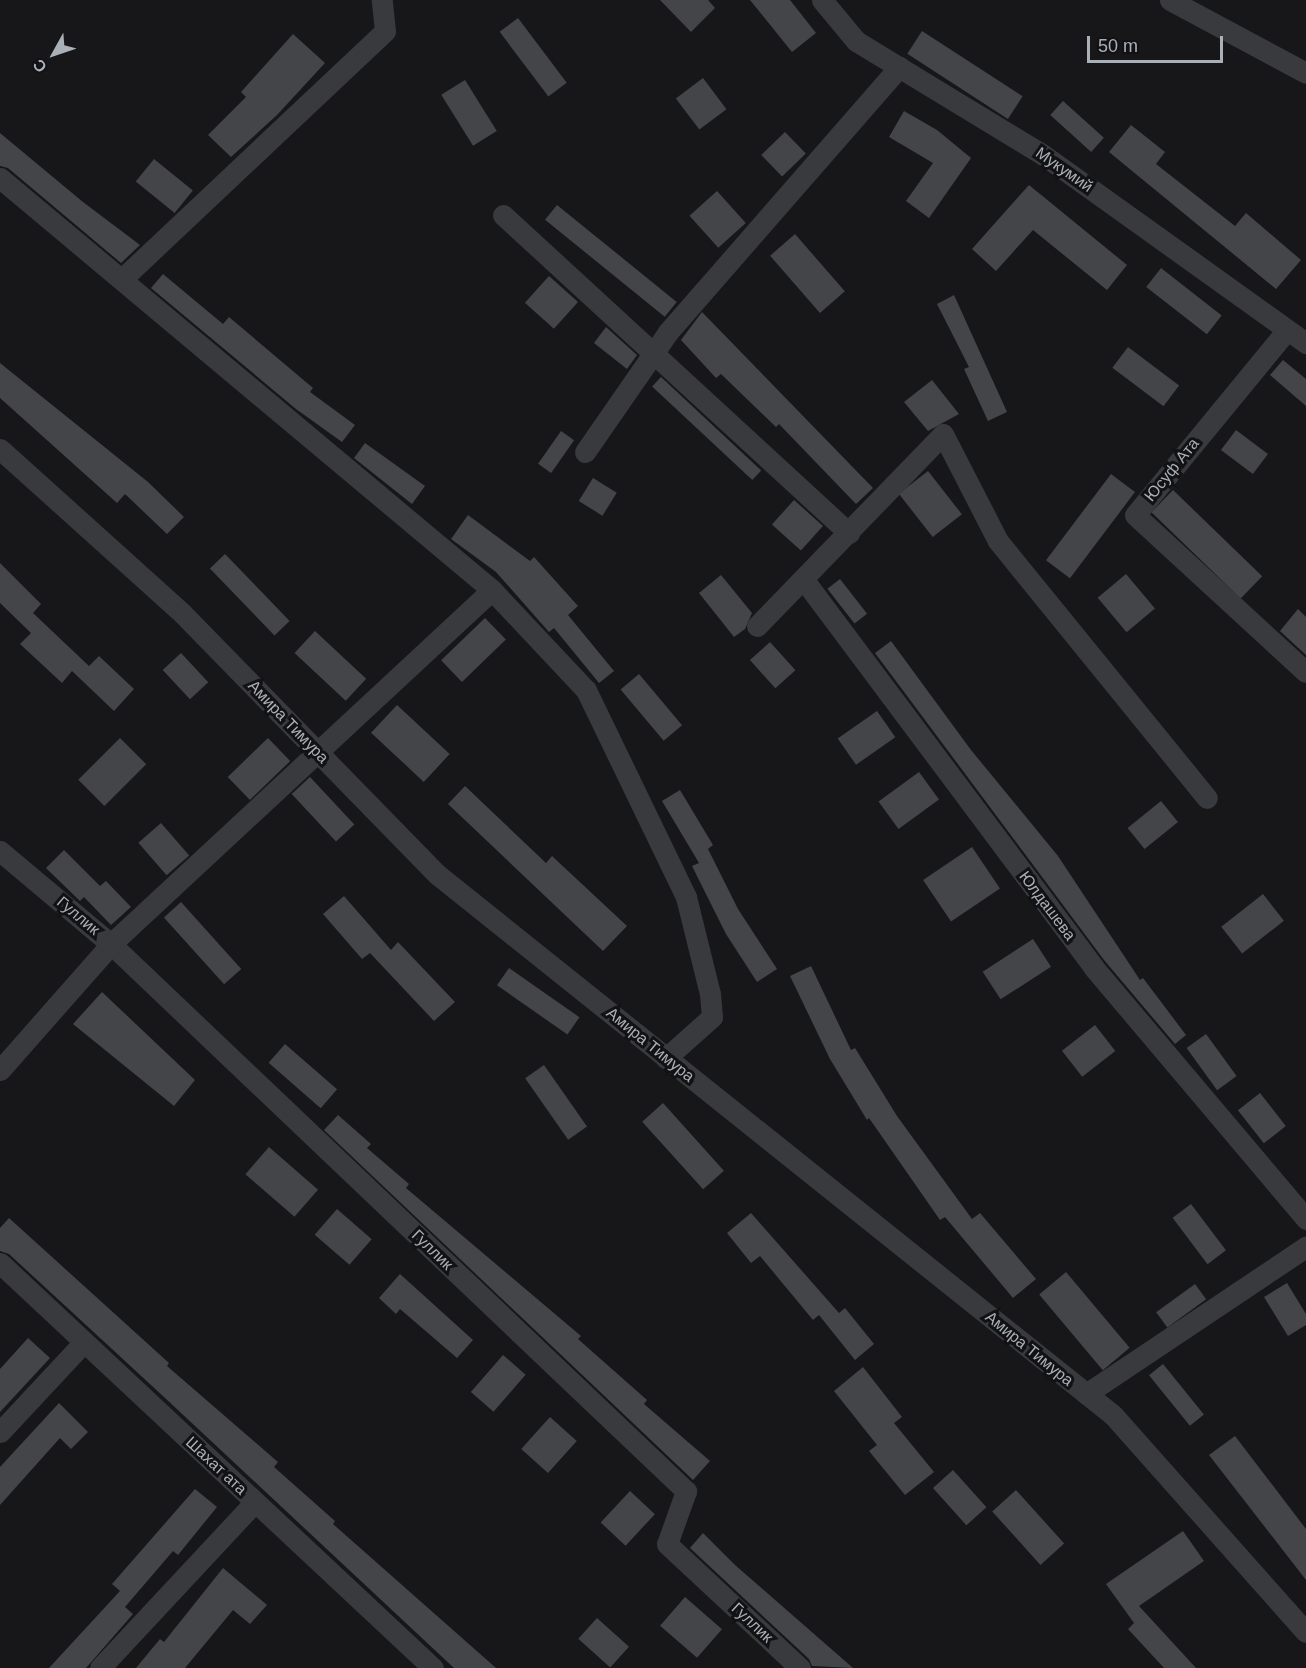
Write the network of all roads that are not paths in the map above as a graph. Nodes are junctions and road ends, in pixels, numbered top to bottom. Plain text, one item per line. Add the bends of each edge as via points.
1 (382, 0) edge
2 (822, 0) edge
3 (1170, 0) edge
4 (899, 67) junction
5 (1306, 73) edge
6 (0, 178) edge
7 (503, 215) dead end
8 (123, 278) junction
9 (1287, 330) junction
10 (1306, 343) edge
11 (653, 353) junction
12 (0, 448) edge
13 (585, 452) dead end
14 (849, 532) junction
15 (804, 580) junction
16 (492, 590) junction
17 (757, 626) dead end
18 (1306, 672) edge
19 (316, 750) junction
20 (1207, 798) dead end
21 (0, 851) edge
22 (111, 944) junction
23 (666, 1058) junction
24 (0, 1070) edge
25 (1306, 1219) edge
26 (1306, 1247) edge
27 (0, 1263) edge
28 (84, 1342) junction
29 (1086, 1394) junction
30 (0, 1432) edge
31 (255, 1502) junction
32 (1306, 1632) edge
33 (100, 1668) edge
34 (433, 1668) edge
35 (800, 1668) edge

1 - 8 street via 385,31
2 - 4 street, Мукумий via 856,41
3 - 5 street
4 - 9 street, Мукумий via 1042,154
4 - 11 street
6 - 8 street
7 - 11 street
8 - 16 street
9 - 10 street, Мукумий
9 - 18 street, Юсуф Ата via 1135,516
11 - 13 street
11 - 14 street
12 - 19 street, Амира Тимура via 182,613
14 - 15 street
14 - 20 street via 943,434 998,541
15 - 17 street
15 - 25 street, Юлдашева via 1094,968
16 - 19 street
16 - 23 street via 586,690 686,897 712,1017
19 - 22 street
19 - 23 street, Амира Тимура via 438,875
21 - 22 street, Гуллик
22 - 24 street
22 - 35 street, Гуллик via 686,1491 667,1544
23 - 29 street, Амира Тимура
26 - 29 street
27 - 28 street, Шахат ата
28 - 30 street
28 - 31 street, Шахат ата
29 - 32 street, Амира Тимура via 1113,1415
31 - 33 street
31 - 34 street, Шахат ата

